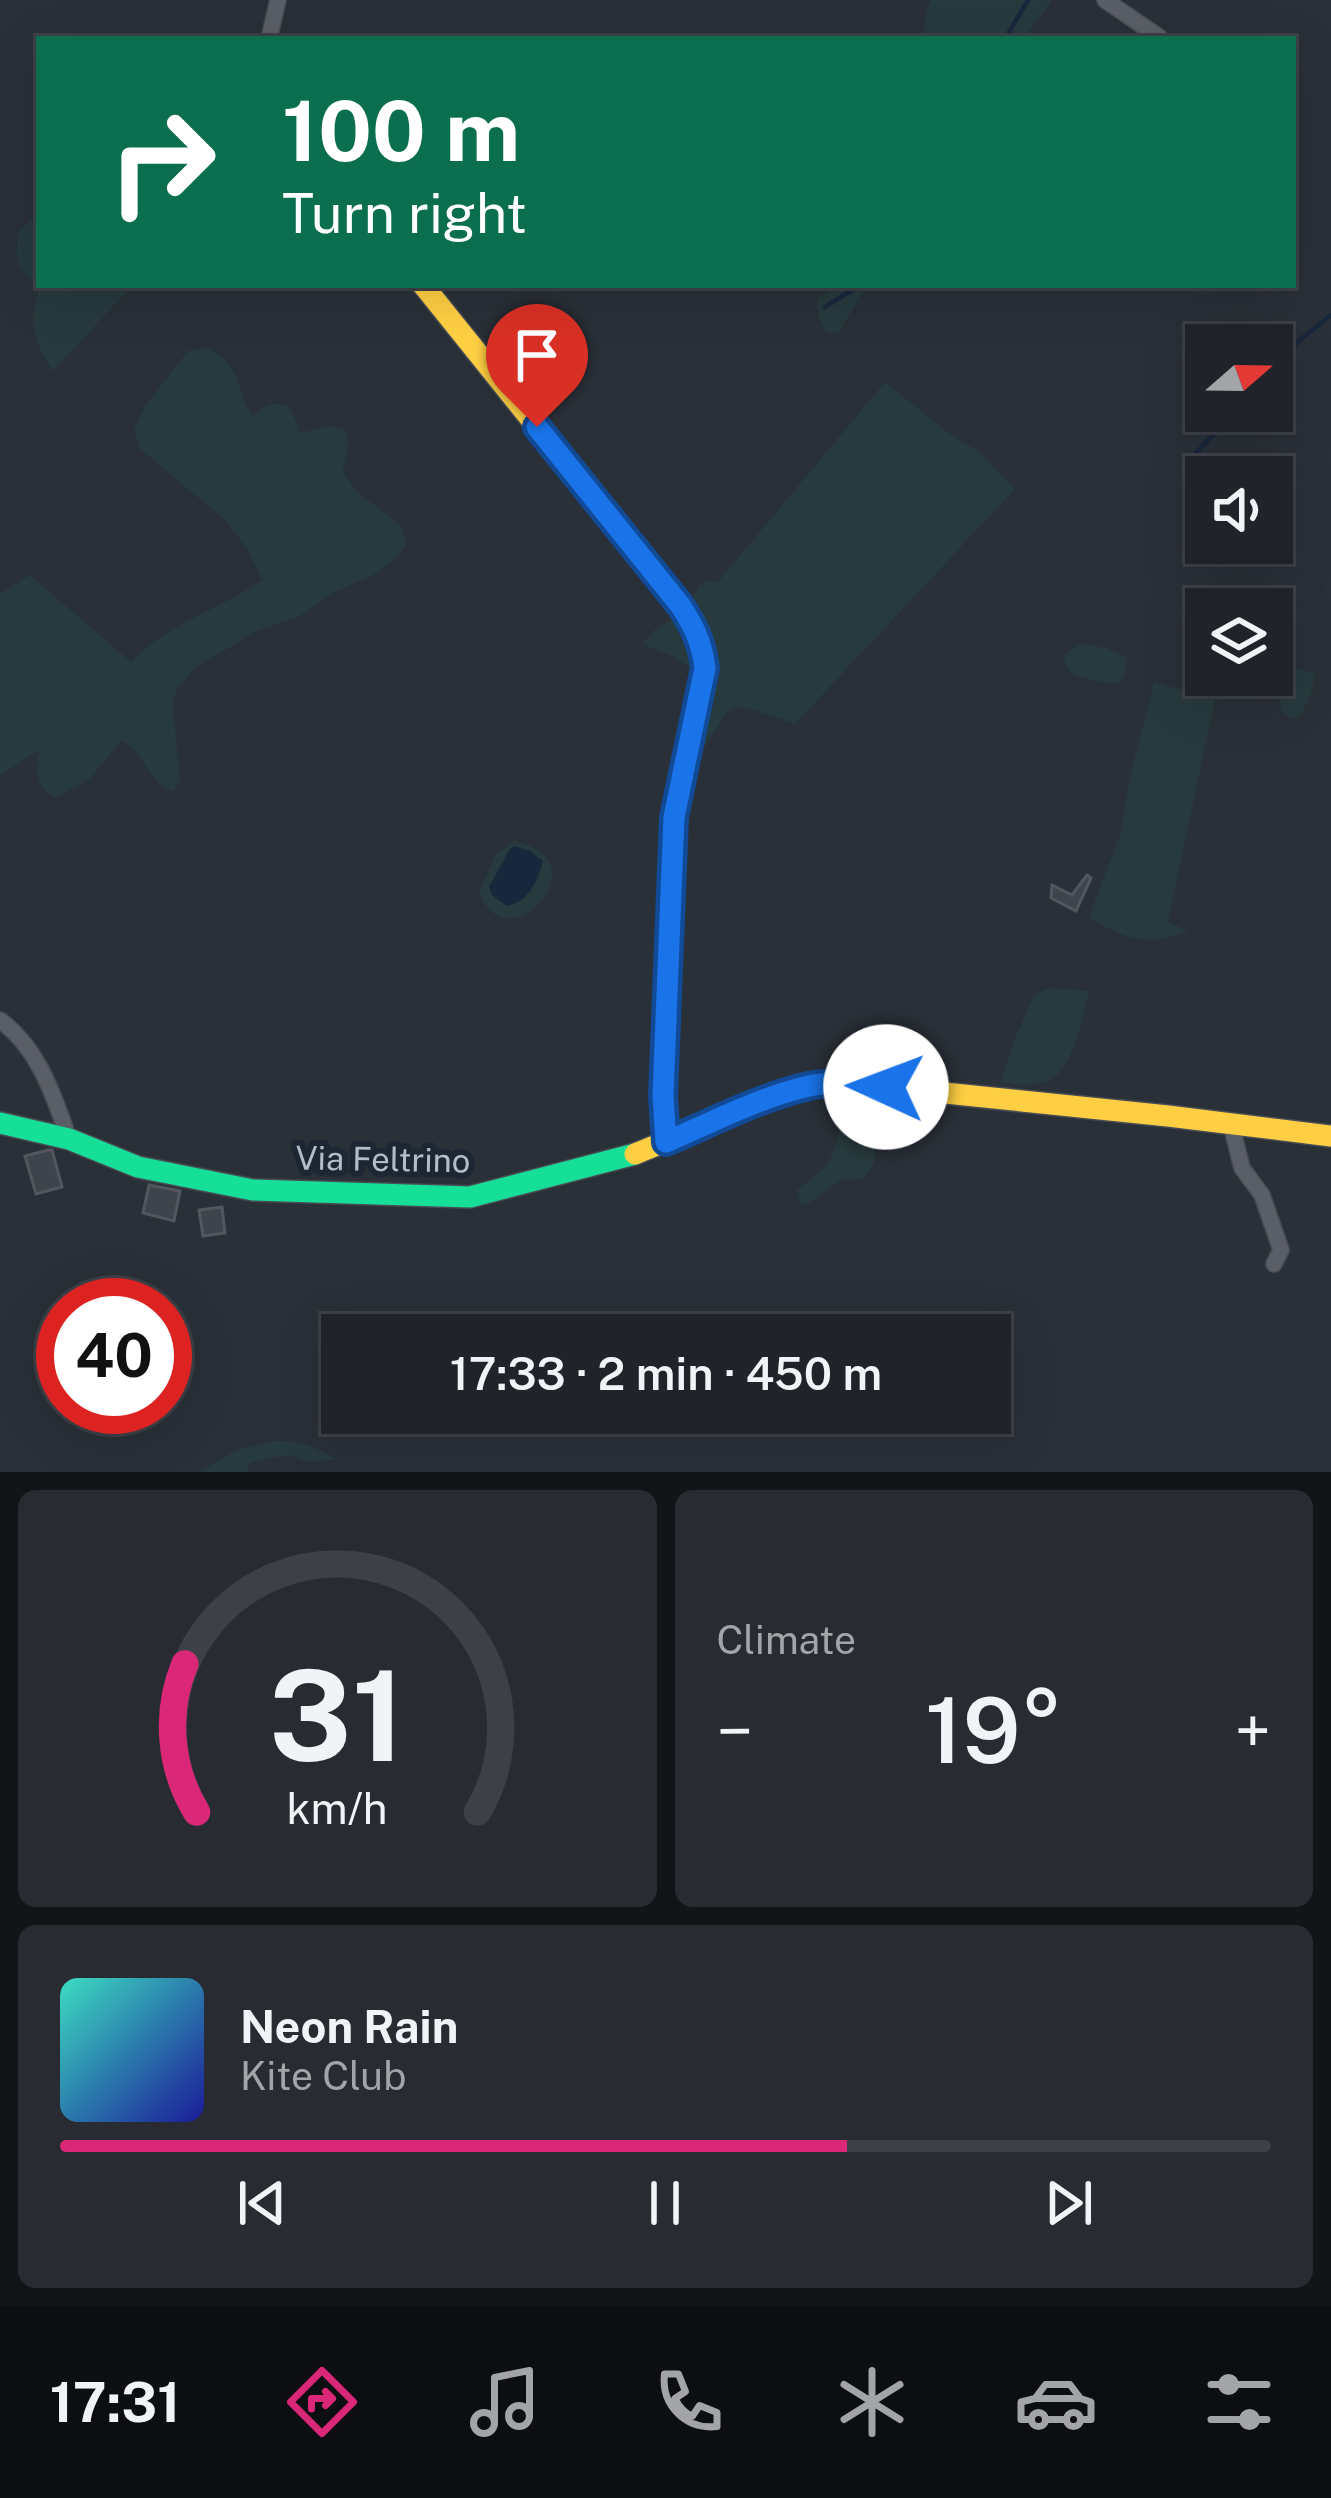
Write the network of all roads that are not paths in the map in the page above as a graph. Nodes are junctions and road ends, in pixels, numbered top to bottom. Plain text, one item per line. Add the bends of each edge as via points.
1 (278, 0) edge
2 (1105, 0) edge
3 (270, 36) edge
4 (1158, 36) edge
5 (425, 288) edge
6 (0, 1020) edge
7 (0, 1123) edge
8 (1231, 1124) junction
9 (1331, 1136) edge
10 (69, 1139) junction
11 (666, 1142) junction
12 (1274, 1264) dead end

1 - 3 street
2 - 4 street
5 - 11 street via 680,605 703,649 674,817
6 - 10 street via 36,1058
7 - 10 street, Via Feltrino
8 - 9 street, Via Feltrino
8 - 11 street, Via Feltrino via 812,1085
8 - 12 street via 1280,1250
10 - 11 street, Via Feltrino via 138,1168 253,1190 470,1198

